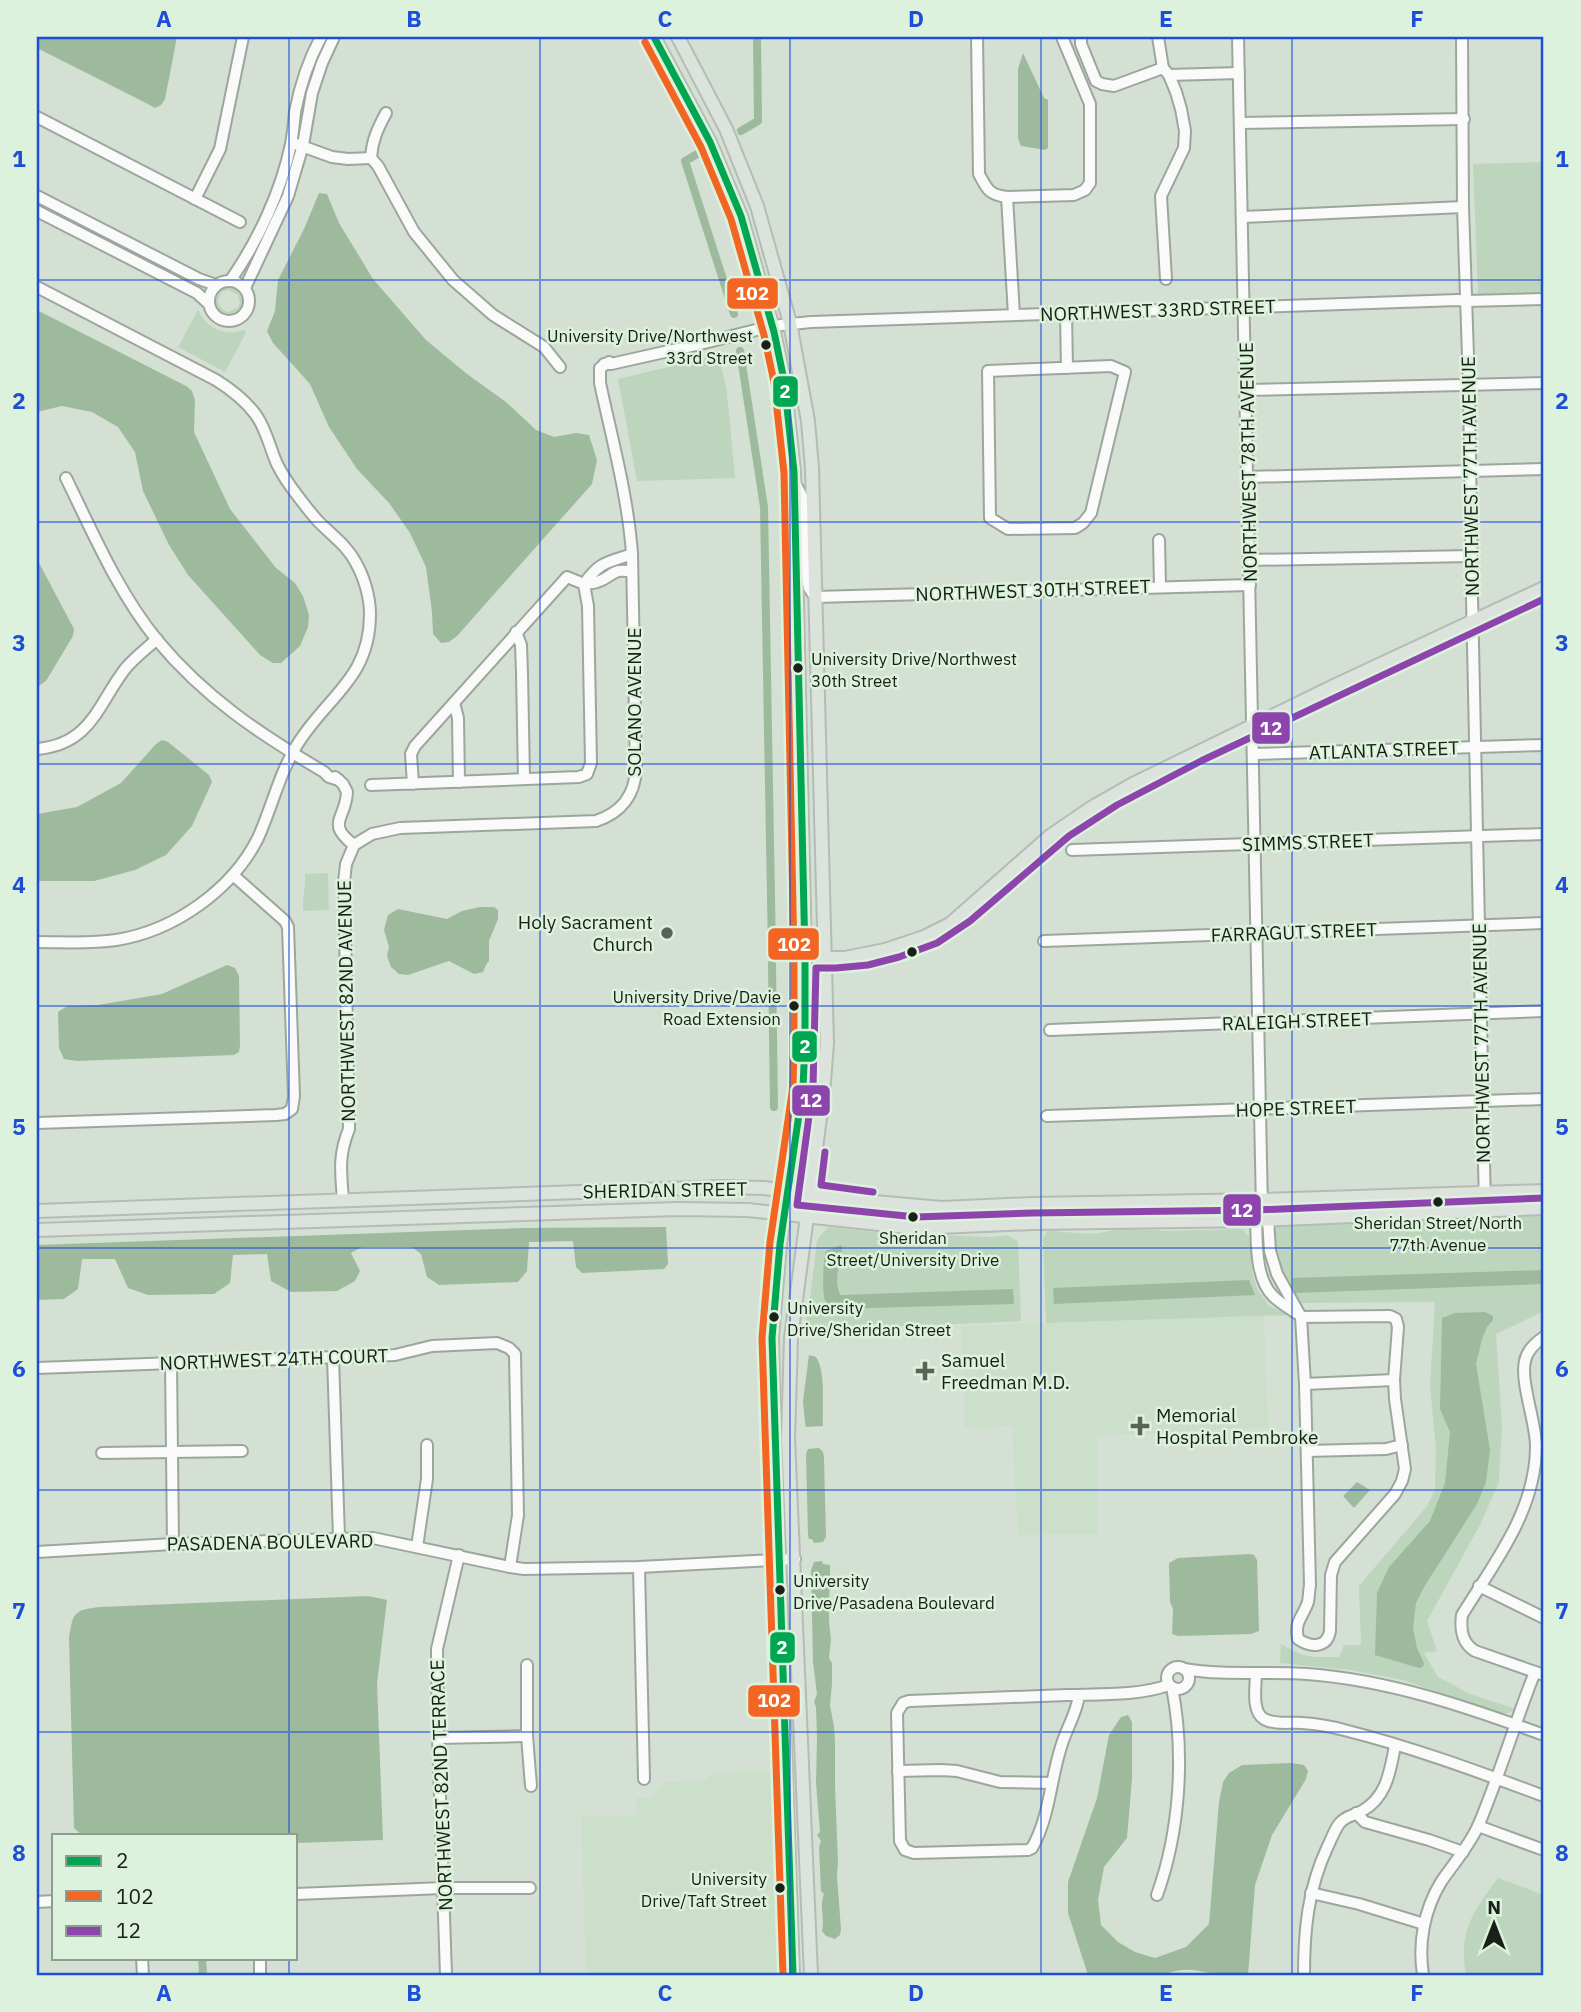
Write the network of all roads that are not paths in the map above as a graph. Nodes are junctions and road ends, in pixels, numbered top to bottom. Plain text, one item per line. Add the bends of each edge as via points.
1 (243, 37) edge
2 (321, 37) edge
3 (334, 37) edge
4 (654, 37) edge
5 (678, 37) edge
6 (977, 37) edge
7 (1062, 37) edge
8 (1081, 37) edge
9 (1158, 37) edge
10 (1238, 37) edge
11 (1462, 37) edge
12 (312, 54) junction
13 (324, 59) junction
14 (1166, 71) junction
15 (1238, 73) junction
16 (386, 113) dead end
17 (37, 117) edge
18 (1464, 119) junction
19 (1240, 123) junction
20 (291, 143) junction
21 (303, 145) junction
22 (371, 158) junction
23 (37, 196) edge
24 (1007, 197) junction
25 (195, 199) junction
26 (1463, 207) junction
27 (37, 211) edge
28 (1242, 217) junction
29 (240, 222) dead end
30 (1166, 279) dead end
31 (230, 281) junction
32 (216, 285) junction
33 (37, 287) edge
34 (244, 288) junction
35 (1544, 299) edge
36 (1467, 301) junction
37 (208, 303) junction
38 (1244, 306) junction
39 (1066, 313) junction
40 (1014, 314) junction
41 (790, 323) junction
42 (772, 326) junction
43 (560, 367) dead end
44 (1067, 368) junction
45 (1544, 383) edge
46 (1469, 386) junction
47 (1246, 390) junction
48 (1544, 469) edge
49 (1471, 471) junction
50 (1248, 477) junction
51 (66, 478) dead end
52 (794, 481) junction
53 (1159, 540) dead end
54 (632, 554) junction
55 (1471, 556) junction
56 (1250, 560) junction
57 (603, 564) junction
58 (632, 572) junction
59 (610, 574) junction
60 (584, 584) junction
61 (1250, 585) junction
62 (1160, 586) junction
63 (1544, 588) edge
64 (816, 597) junction
65 (798, 608) junction
66 (1474, 621) junction
67 (516, 632) junction
68 (157, 639) junction
69 (454, 703) junction
70 (1253, 725) junction
71 (819, 730) junction
72 (1544, 745) edge
73 (1476, 747) junction
74 (37, 749) edge
75 (293, 753) junction
76 (1253, 754) junction
77 (524, 779) junction
78 (460, 782) junction
79 (413, 784) junction
80 (371, 785) dead end
81 (1544, 834) edge
82 (1478, 836) junction
83 (1255, 844) junction
84 (354, 845) junction
85 (1072, 850) dead end
86 (233, 875) junction
87 (1544, 922) edge
88 (1479, 925) junction
89 (1256, 934) junction
90 (37, 942) edge
91 (1044, 942) dead end
92 (805, 956) junction
93 (825, 959) junction
94 (1544, 1011) edge
95 (1481, 1014) junction
96 (1258, 1023) junction
97 (1050, 1030) dead end
98 (1544, 1100) edge
99 (1483, 1102) junction
100 (1260, 1110) junction
101 (1047, 1116) dead end
102 (37, 1123) edge
103 (1544, 1191) edge
104 (788, 1192) junction
105 (809, 1194) junction
106 (1485, 1194) junction
107 (343, 1200) junction
108 (1544, 1208) edge
109 (1485, 1209) junction
110 (37, 1211) edge
111 (1262, 1212) junction
112 (785, 1214) junction
113 (806, 1217) junction
114 (37, 1230) edge
115 (1301, 1317) junction
116 (1544, 1337) edge
117 (333, 1357) junction
118 (171, 1363) junction
119 (37, 1368) edge
120 (1394, 1380) junction
121 (1305, 1384) junction
122 (426, 1445) dead end
123 (1402, 1445) junction
124 (242, 1451) dead end
125 (1307, 1451) junction
126 (172, 1452) junction
127 (102, 1453) dead end
128 (339, 1537) junction
129 (173, 1544) junction
130 (417, 1547) junction
131 (37, 1552) edge
132 (459, 1555) junction
133 (795, 1559) junction
134 (779, 1560) junction
135 (509, 1567) junction
136 (639, 1567) junction
137 (1479, 1586) junction
138 (1544, 1618) edge
139 (527, 1665) dead end
140 (1184, 1669) junction
141 (1230, 1672) junction
142 (1168, 1673) junction
143 (1256, 1673) junction
144 (1540, 1674) edge
145 (1178, 1686) junction
146 (1137, 1692) junction
147 (1079, 1695) junction
148 (1516, 1725) junction
149 (1544, 1735) edge
150 (527, 1736) junction
151 (438, 1738) junction
152 (1395, 1745) junction
153 (898, 1771) junction
154 (1496, 1778) junction
155 (644, 1779) dead end
156 (1052, 1783) junction
157 (531, 1786) dead end
158 (1544, 1796) edge
159 (1356, 1813) junction
160 (1478, 1826) junction
161 (1544, 1850) edge
162 (1463, 1852) junction
163 (443, 1888) junction
164 (530, 1888) dead end
165 (1311, 1893) junction
166 (298, 1894) edge
167 (1157, 1895) dead end
168 (1424, 1924) junction
169 (446, 1975) edge
170 (793, 1975) edge
171 (811, 1975) edge
172 (1304, 1975) edge
173 (1423, 1975) edge

1 - 25 street via 219,149
2 - 12 street
3 - 13 street
4 - 42 main road via 710,142 741,216
5 - 41 main road via 726,129 757,206
6 - 24 street via 979,174 988,190
7 - 24 street via 1090,104 1090,183 1074,195
8 - 14 street via 1096,81 1102,84 1114,86
9 - 14 street
10 - 15 street, NORTHWEST 78TH AVENUE
11 - 18 street, NORTHWEST 77TH AVENUE
12 - 13 street
12 - 20 street
13 - 21 street via 312,93
14 - 15 street
14 - 30 street via 1185,131 1184,148 1161,196
15 - 19 street, NORTHWEST 78TH AVENUE
16 - 22 street via 376,130
17 - 25 street
18 - 19 street
18 - 26 street, NORTHWEST 77TH AVENUE
19 - 28 street, NORTHWEST 78TH AVENUE
20 - 21 street
20 - 31 street via 277,191
21 - 22 street via 332,157
21 - 34 street via 288,196
22 - 43 street via 414,232 453,280 493,315 544,347
23 - 32 street
24 - 40 street
25 - 29 street
26 - 28 street
26 - 36 street, NORTHWEST 77TH AVENUE
27 - 37 street via 197,293
28 - 38 street, NORTHWEST 78TH AVENUE
31 - 32 street
31 - 34 street
32 - 37 street
33 - 75 street via 232,390 257,416 295,493 356,562 366,586 368,638 347,684
34 - 37 street via 249,301 240,319 219,320
35 - 36 street, NORTHWEST 33RD STREET
36 - 38 street, NORTHWEST 33RD STREET
36 - 46 street, NORTHWEST 77TH AVENUE
38 - 39 street, NORTHWEST 33RD STREET
38 - 47 street, NORTHWEST 78TH AVENUE
39 - 40 street, NORTHWEST 33RD STREET
39 - 44 street
40 - 41 street, NORTHWEST 33RD STREET
41 - 42 street, NORTHWEST 33RD STREET
41 - 64 main road via 809,432
42 - 52 main road via 787,402
42 - 54 street, SOLANO AVENUE via 755,324 618,357 600,368
44 - 44 street via 1111,366 1125,372 1091,513 1075,528 1008,529 990,518 988,371
45 - 46 street
46 - 47 street
46 - 49 street, NORTHWEST 77TH AVENUE
47 - 50 street, NORTHWEST 78TH AVENUE
48 - 49 street
49 - 50 street
49 - 55 street, NORTHWEST 77TH AVENUE
50 - 56 street, NORTHWEST 78TH AVENUE
51 - 68 street via 104,557
52 - 64 street via 803,498 805,569
52 - 65 main road
53 - 62 street
54 - 57 street
54 - 58 street, SOLANO AVENUE
55 - 56 street
55 - 66 street, NORTHWEST 77TH AVENUE
56 - 61 street, NORTHWEST 78TH AVENUE
57 - 59 street
57 - 60 street
58 - 59 street via 622,569
58 - 84 street, SOLANO AVENUE via 636,781 620,809 588,822 400,828 372,834
59 - 60 street
60 - 67 street via 567,577
60 - 77 street via 591,767 579,778
61 - 62 street, NORTHWEST 30TH STREET
61 - 70 street, NORTHWEST 78TH AVENUE
62 - 64 street, NORTHWEST 30TH STREET
63 - 66 main road
64 - 71 main road
65 - 71 main road via 808,625 810,699
65 - 92 main road
66 - 70 main road
66 - 73 street, NORTHWEST 77TH AVENUE
67 - 69 street
67 - 77 street via 521,645
68 - 74 street via 127,668 88,725 57,745
68 - 75 street via 222,705
69 - 78 street
69 - 79 street via 412,750
70 - 76 street
70 - 93 main road via 1091,808 1050,836 950,924 885,950
71 - 93 main road
72 - 73 street, ATLANTA STREET
73 - 76 street, ATLANTA STREET
73 - 82 street, NORTHWEST 77TH AVENUE
75 - 84 street via 343,784 347,792 339,830
75 - 86 street via 257,839
76 - 83 street
77 - 78 street
78 - 79 street
79 - 80 street
81 - 82 street, SIMMS STREET
82 - 83 street, SIMMS STREET
82 - 88 street, NORTHWEST 77TH AVENUE
83 - 85 street, SIMMS STREET
83 - 89 street
84 - 107 street, NORTHWEST 82ND AVENUE via 344,882 349,1129 340,1161
86 - 90 street via 188,912 139,935 81,943
86 - 102 street via 288,927 294,1096 289,1112
87 - 88 street, FARRAGUT STREET
88 - 89 street, FARRAGUT STREET
88 - 95 street, NORTHWEST 77TH AVENUE
89 - 91 street, FARRAGUT STREET
89 - 96 street
92 - 93 main road
92 - 104 main road via 803,1087
93 - 105 main road via 826,1061
94 - 95 street, RALEIGH STREET
95 - 96 street, RALEIGH STREET
95 - 99 street, NORTHWEST 77TH AVENUE
96 - 97 street, RALEIGH STREET
96 - 100 street
98 - 99 street, HOPE STREET
99 - 100 street, HOPE STREET
99 - 106 street, NORTHWEST 77TH AVENUE
100 - 101 street, HOPE STREET
100 - 111 street
103 - 106 main road, SHERIDAN STREET
104 - 105 main road, SHERIDAN STREET
104 - 107 main road, SHERIDAN STREET via 682,1187
104 - 112 main road
105 - 111 main road, SHERIDAN STREET via 942,1208 1032,1204
105 - 113 main road
106 - 109 street, NORTHWEST 77TH AVENUE
106 - 111 main road, SHERIDAN STREET
107 - 110 main road, SHERIDAN STREET
108 - 109 main road, SHERIDAN STREET
109 - 111 main road, SHERIDAN STREET
111 - 113 main road, SHERIDAN STREET via 916,1228
111 - 115 street via 1258,1258 1263,1277 1271,1294
112 - 113 main road, SHERIDAN STREET
112 - 114 main road, SHERIDAN STREET via 678,1209
112 - 134 main road via 772,1338
113 - 133 main road via 791,1338 788,1439
115 - 120 street via 1396,1319
115 - 121 street
116 - 137 street via 1530,1349 1525,1362 1536,1447 1534,1475 1517,1527
117 - 118 street, NORTHWEST 24TH COURT
117 - 128 street
117 - 135 street, NORTHWEST 24TH COURT via 497,1343 515,1354 518,1515
118 - 119 street, NORTHWEST 24TH COURT
118 - 126 street
120 - 121 street
120 - 123 street
121 - 125 street
122 - 130 street via 427,1479
123 - 125 street
123 - 125 street via 1405,1469 1395,1494 1335,1562 1329,1639 1316,1646 1298,1639 1296,1630 1310,1585
124 - 126 street
126 - 127 street
126 - 129 street
128 - 129 street, PASADENA BOULEVARD
128 - 130 street, PASADENA BOULEVARD
129 - 131 street, PASADENA BOULEVARD
130 - 132 street, PASADENA BOULEVARD
132 - 135 street, PASADENA BOULEVARD
132 - 151 street, NORTHWEST 82ND TERRACE via 437,1649
133 - 134 street, PASADENA BOULEVARD
133 - 171 main road
134 - 136 street, PASADENA BOULEVARD
134 - 170 main road
135 - 136 street, PASADENA BOULEVARD
136 - 155 street
137 - 138 street
137 - 144 street via 1462,1615 1460,1628 1468,1647
139 - 150 street
140 - 141 street
140 - 142 street via 1177,1667
140 - 145 street via 1188,1675
141 - 143 street
141 - 145 street via 1197,1677
142 - 145 street via 1167,1679
142 - 146 street
143 - 148 street via 1307,1674 1390,1686
143 - 152 street via 1256,1708 1265,1719 1322,1725
144 - 148 street
145 - 146 street
145 - 167 street via 1176,1814
146 - 147 street
147 - 153 street via 902,1703 897,1713
147 - 156 street
148 - 149 street
148 - 154 street
150 - 151 street
150 - 157 street
151 - 163 street, NORTHWEST 82ND TERRACE
152 - 154 street
152 - 159 street via 1385,1788 1377,1800
153 - 156 street via 957,1771 1000,1782
153 - 156 street via 900,1841 905,1850 914,1853 1028,1850 1045,1820
154 - 158 street
154 - 160 street
159 - 162 street via 1365,1822
159 - 165 street via 1337,1827
160 - 161 street
160 - 162 street
162 - 168 street via 1440,1884
163 - 164 street
163 - 166 street
163 - 169 street, NORTHWEST 82ND TERRACE
165 - 168 street
165 - 172 street
168 - 173 street

